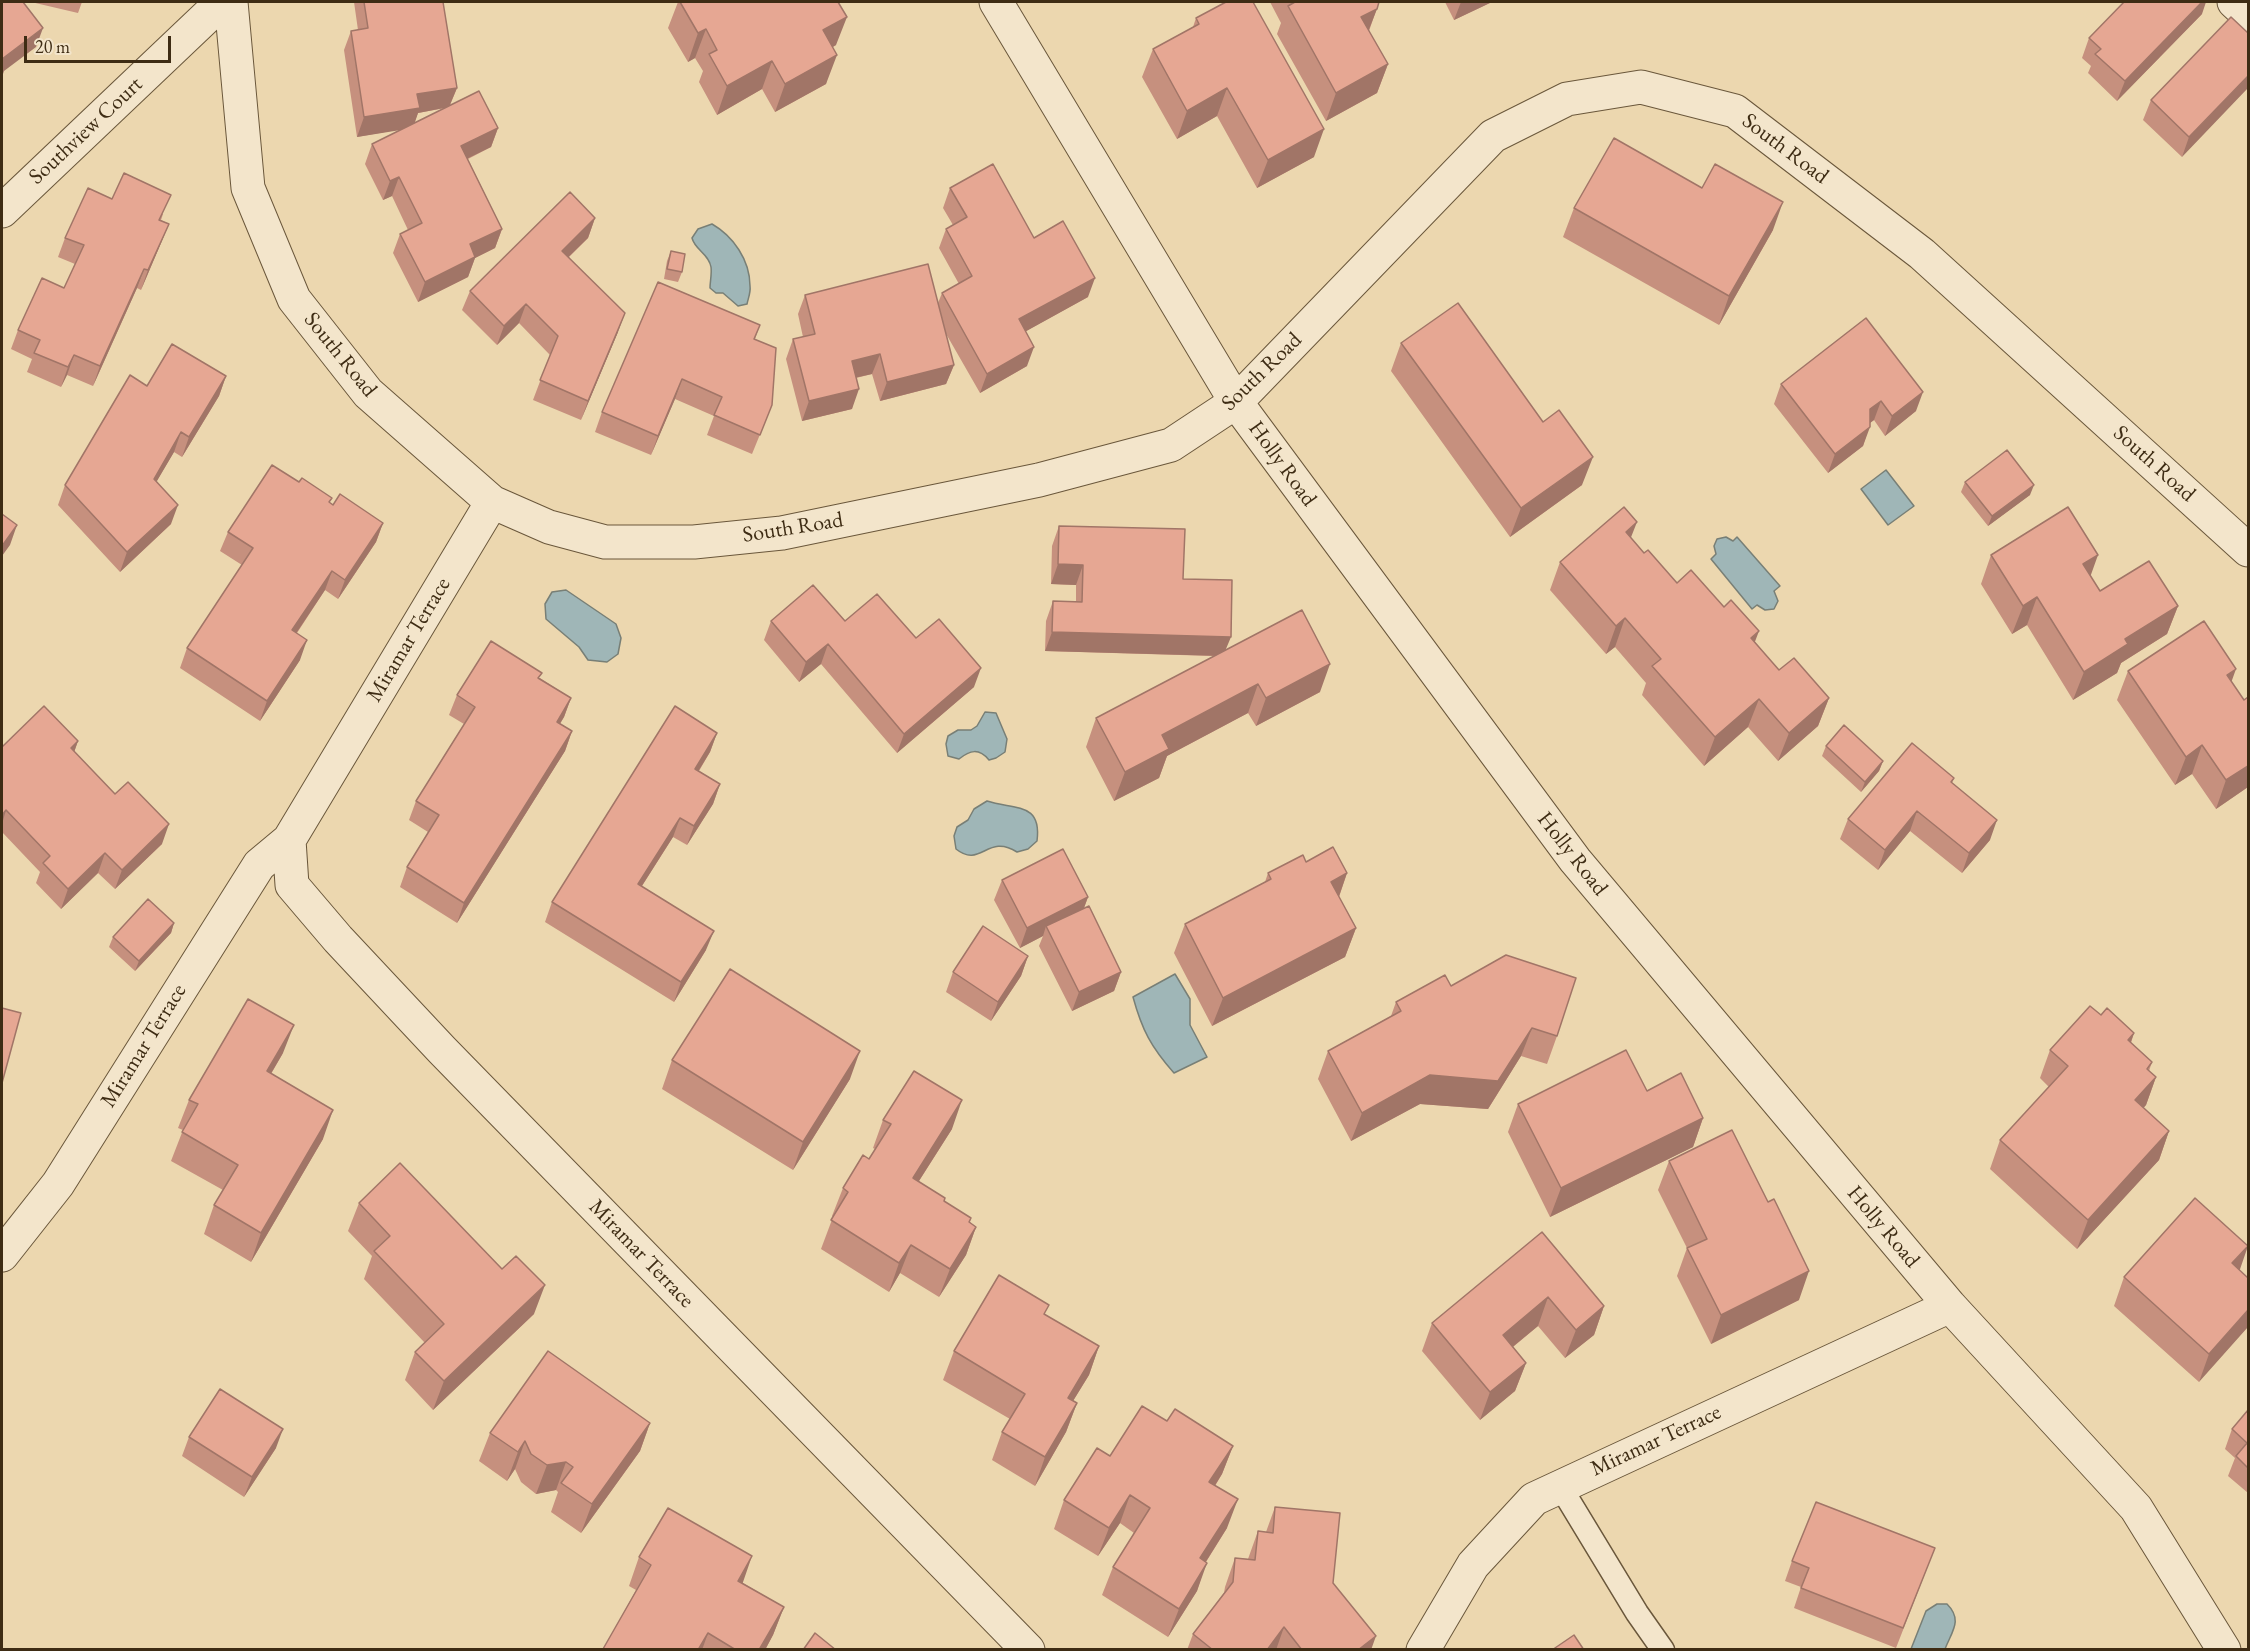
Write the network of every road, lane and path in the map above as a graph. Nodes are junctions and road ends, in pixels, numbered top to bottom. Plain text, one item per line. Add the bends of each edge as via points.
1 (222, 2) edge
2 (231, 2) edge
3 (996, 2) edge
4 (2234, 2) edge
5 (2248, 15) edge
6 (2, 211) edge
7 (1236, 402) junction
8 (492, 502) junction
9 (2248, 550) edge
10 (289, 840) junction
11 (2, 1255) edge
12 (1950, 1306) junction
13 (1560, 1486) junction
14 (1028, 1650) edge
15 (1423, 1650) edge
16 (1663, 1650) edge
17 (2224, 1650) edge

1 - 6 street, Southview Court
2 - 8 street, South Road via 248,188 294,299 368,393
3 - 7 street, Holly Road
4 - 5 street
7 - 8 street, South Road via 1171,445 1039,480 782,532 694,542 605,542 549,527
7 - 9 street, South Road via 1493,136 1567,99 1641,87 1735,111 1922,254
7 - 12 street, Holly Road via 1575,860
8 - 10 street, Miramar Terrace
10 - 11 street, Miramar Terrace via 259,865 58,1184
10 - 14 street, Miramar Terrace via 292,885 338,939
12 - 13 street, Miramar Terrace
12 - 17 street, Holly Road via 2136,1508
13 - 15 street, Miramar Terrace via 1534,1498 1473,1564
13 - 16 lane

